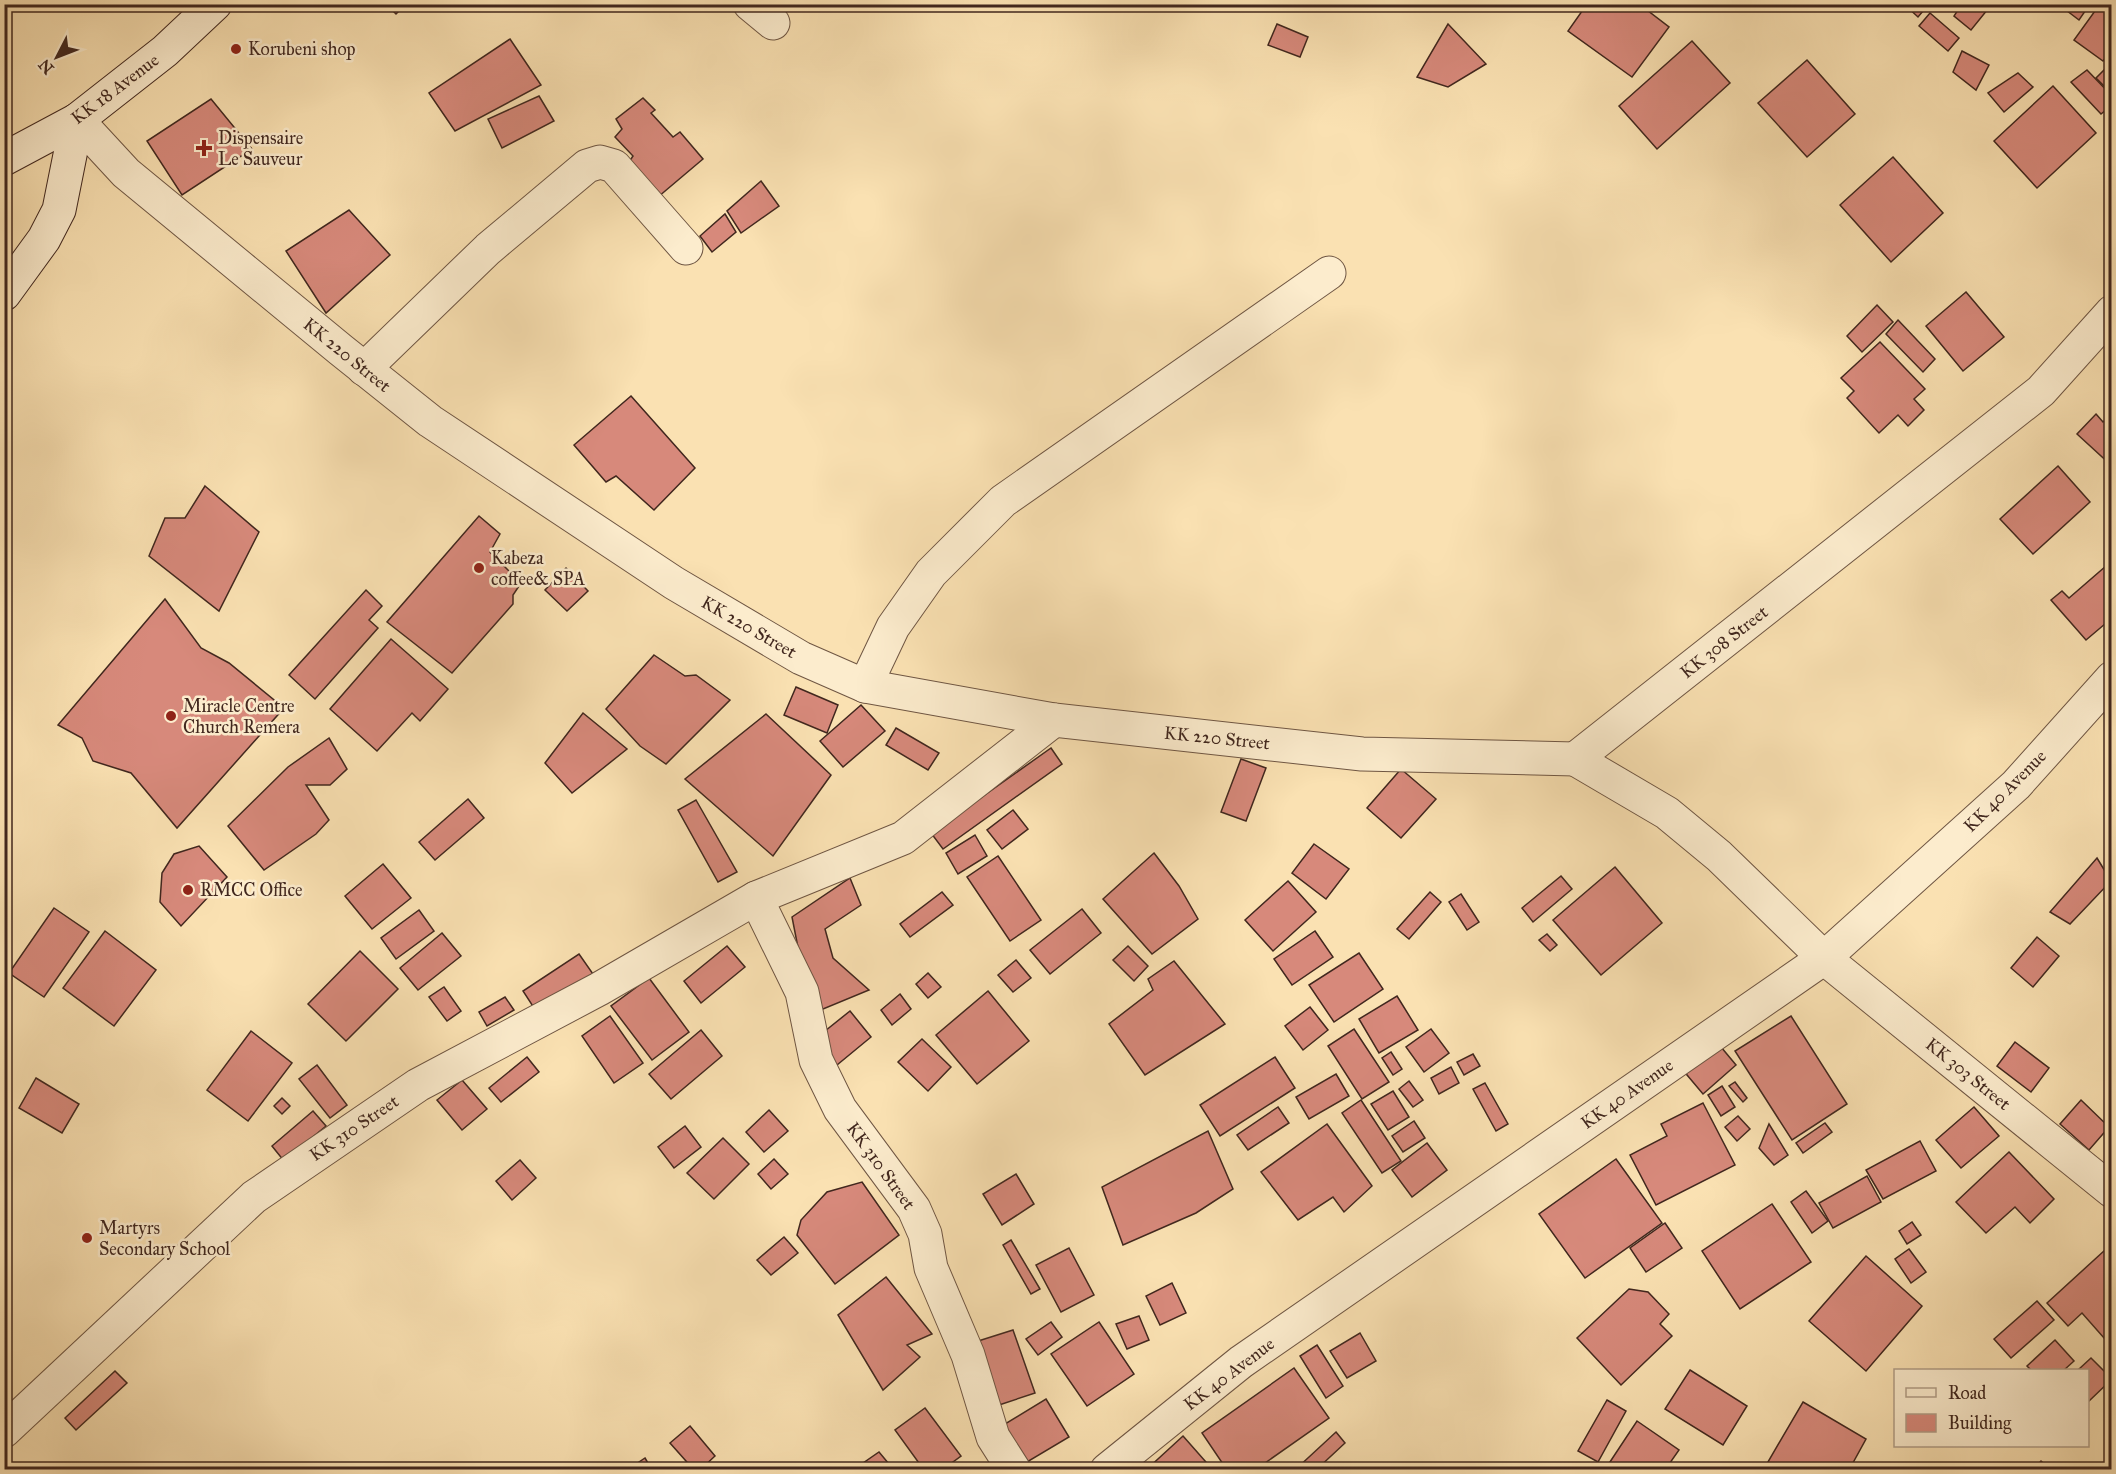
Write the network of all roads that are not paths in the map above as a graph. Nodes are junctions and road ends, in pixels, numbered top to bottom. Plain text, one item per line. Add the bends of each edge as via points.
1 (215, 4) edge
2 (77, 120) junction
3 (4, 159) edge
4 (686, 248) dead end
5 (1329, 273) dead end
6 (4, 294) edge
7 (2112, 312) edge
8 (364, 369) junction
9 (2112, 678) edge
10 (865, 686) junction
11 (1054, 720) junction
12 (1575, 759) junction
13 (756, 898) junction
14 (1824, 958) junction
15 (2112, 1191) edge
16 (4, 1431) edge
17 (1014, 1470) edge
18 (1107, 1470) edge

1 - 2 street, KK 18 Avenue via 165,51
2 - 3 street, KK 18 Avenue
2 - 6 street via 59,210 44,239
2 - 8 street, KK 220 Street via 126,172
4 - 8 street via 614,166 600,162 587,166 488,249
5 - 10 street via 1003,501 931,573 893,627
7 - 12 street, KK 308 Street via 2041,391
8 - 10 street, KK 220 Street via 430,422 674,583 801,658
9 - 14 street, KK 40 Avenue via 2016,785
10 - 11 street, KK 220 Street
11 - 12 street, KK 220 Street via 1362,754
11 - 13 street, KK 310 Street via 903,838
12 - 14 street via 1667,813 1719,856
13 - 16 street, KK 310 Street via 418,1085 254,1197
13 - 17 street, KK 310 Street via 801,992 816,1060 840,1109 914,1209 925,1234 931,1268 968,1355 993,1437
14 - 15 street, KK 303 Street
14 - 18 street, KK 40 Avenue via 1241,1362

